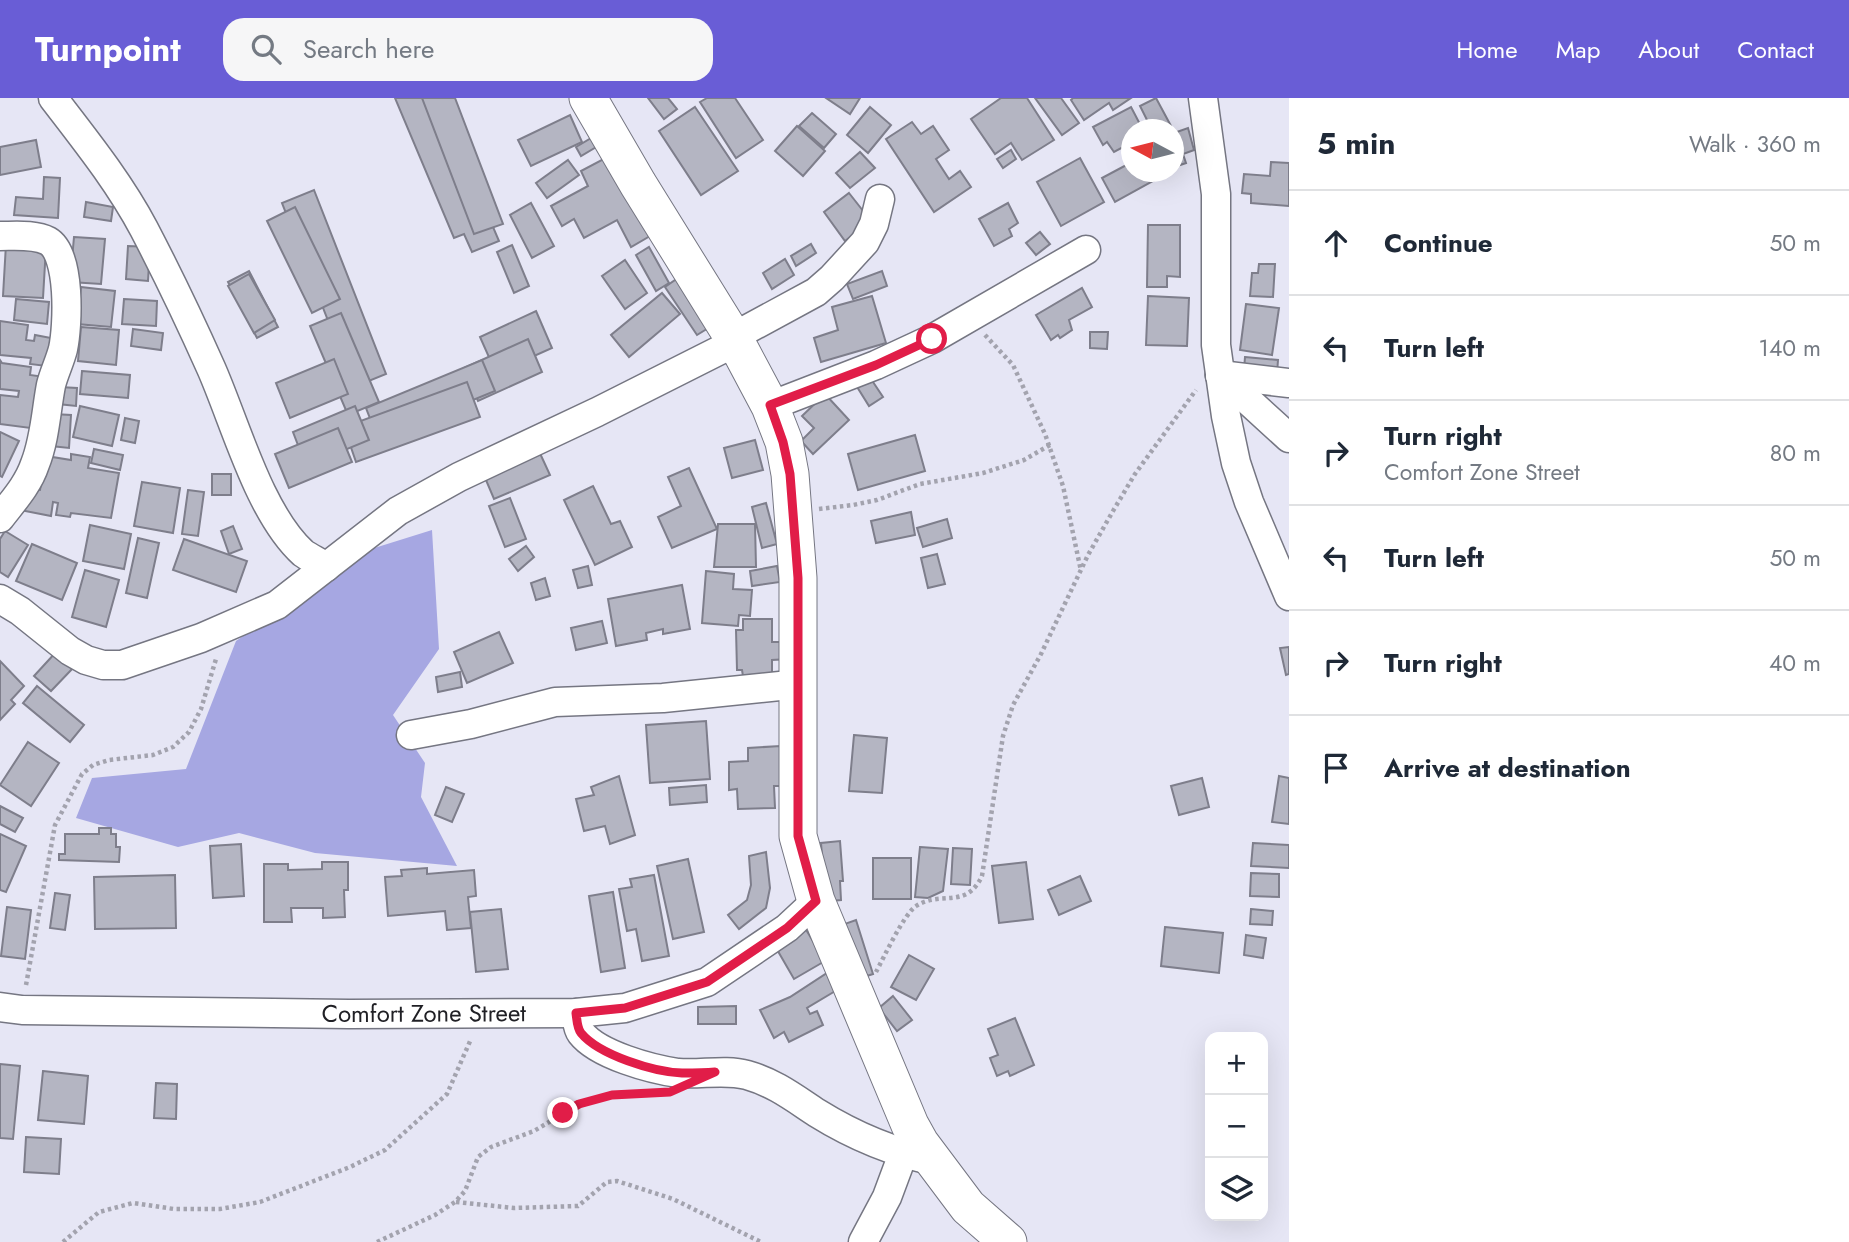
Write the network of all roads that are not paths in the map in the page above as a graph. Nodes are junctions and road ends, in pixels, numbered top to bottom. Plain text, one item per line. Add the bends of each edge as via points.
1 (53, 98) edge
2 (588, 98) edge
3 (1203, 98) edge
4 (880, 199) dead end
5 (0, 236) edge
6 (1086, 250) dead end
7 (735, 339) junction
8 (1219, 368) junction
9 (1289, 383) edge
10 (770, 405) junction
11 (1289, 438) edge
12 (0, 518) edge
13 (326, 567) junction
14 (1289, 596) edge
15 (0, 599) edge
16 (799, 684) junction
17 (411, 735) dead end
18 (816, 901) junction
19 (11, 1009) edge
20 (576, 1013) junction
21 (919, 1158) junction
22 (863, 1242) edge
23 (1008, 1242) edge

1 - 13 street via 115,180 144,229 285,532 304,554
2 - 7 street
3 - 8 street via 1216,194
4 - 7 street via 864,242 832,278
5 - 12 street via 48,241 63,263 66,298 63,347 36,462 25,486
6 - 10 street via 971,318 876,365
7 - 10 street
7 - 13 street via 398,511
8 - 9 street
8 - 11 street
8 - 14 street via 1236,463
10 - 16 street via 790,474 798,578
13 - 15 street via 277,606 122,665 103,665 69,651
16 - 17 street via 663,698 555,702
16 - 18 street via 798,836
18 - 20 street, Comfort Zone Street via 787,928 707,982 625,1008
18 - 21 street via 920,1143
19 - 20 street, Comfort Zone Street
20 - 21 street via 579,1031 593,1045 615,1055 679,1073 745,1074 780,1087 861,1138
21 - 22 street via 887,1197
21 - 23 street

